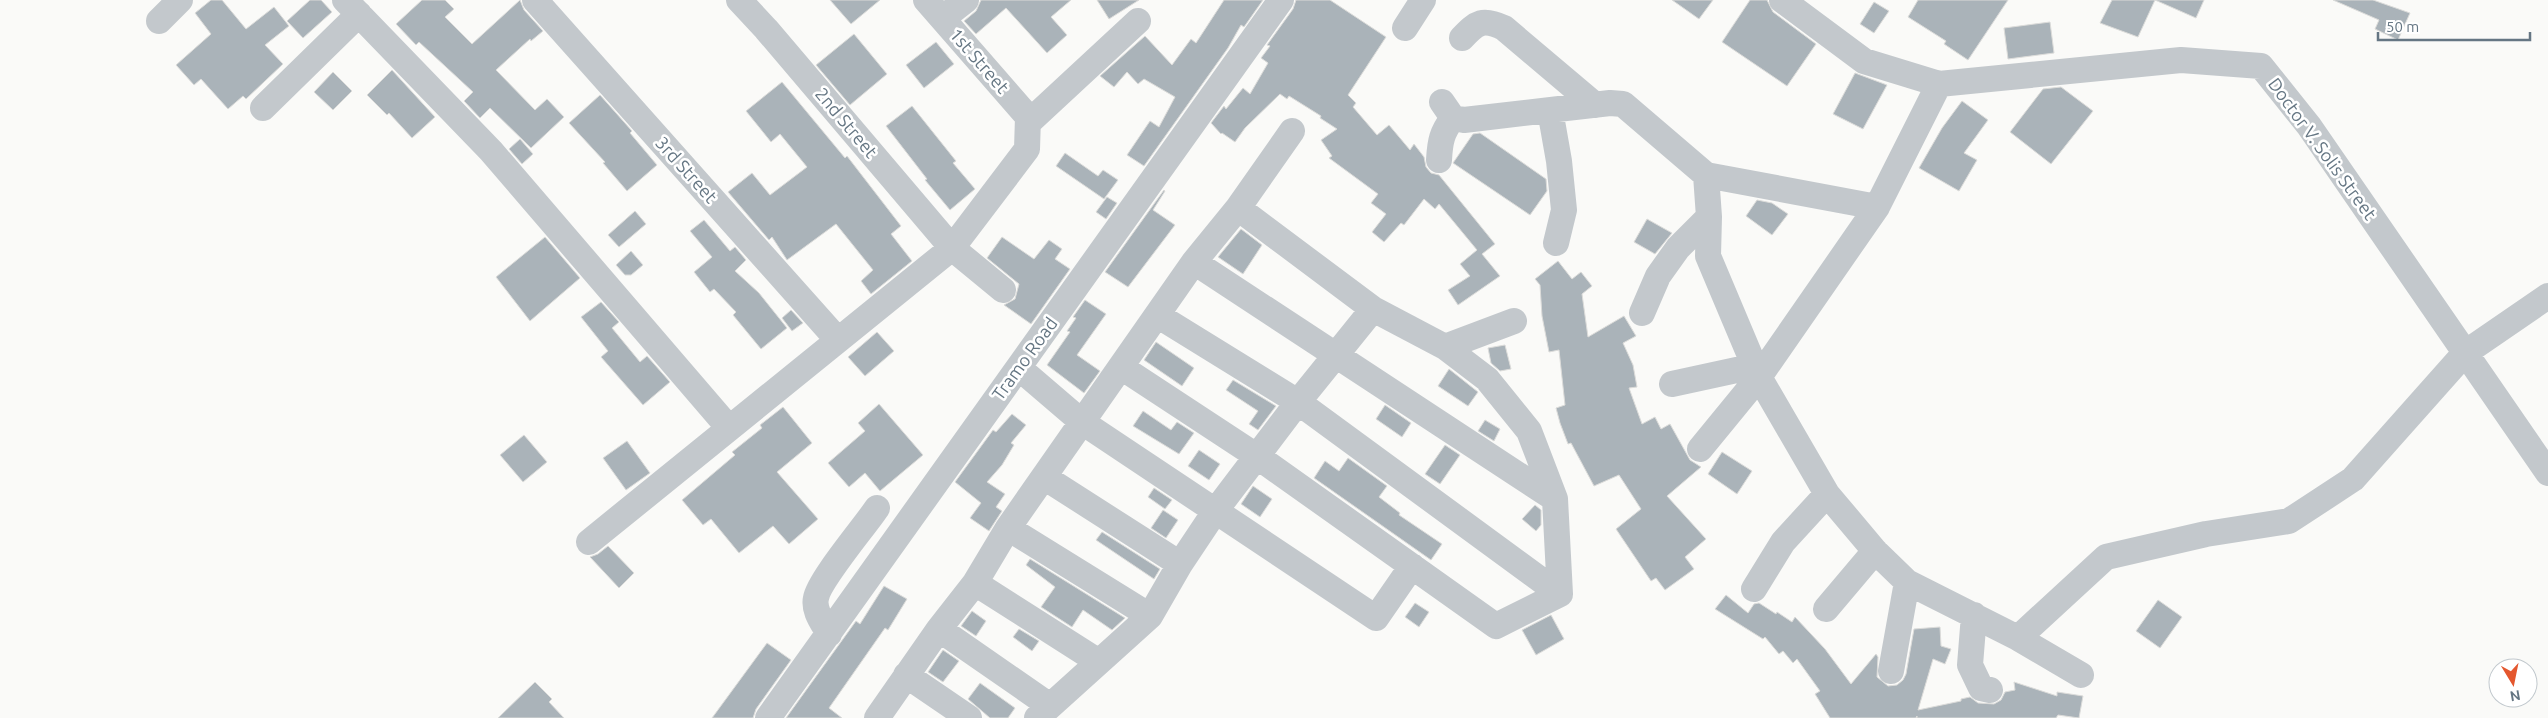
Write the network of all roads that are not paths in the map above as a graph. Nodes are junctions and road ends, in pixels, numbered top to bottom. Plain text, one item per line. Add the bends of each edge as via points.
1 (180, 0) edge
2 (535, 0) edge
3 (739, 0) edge
4 (966, 0) edge
5 (1281, 0) edge
6 (1423, 0) edge
7 (1782, 0) edge
8 (352, 7) edge
9 (935, 9) edge
10 (159, 21) dead end
11 (1138, 21) dead end
12 (1406, 28) dead end
13 (1462, 38) dead end
14 (1939, 84) junction
15 (1596, 105) junction
16 (263, 108) dead end
17 (1550, 110) junction
18 (1028, 123) junction
19 (1292, 130) dead end
20 (1439, 160) dead end
21 (1706, 175) junction
22 (1877, 207) junction
23 (1238, 208) junction
24 (1709, 217) junction
25 (1556, 243) dead end
26 (952, 248) junction
27 (1194, 262) junction
28 (1003, 290) dead end
29 (2548, 296) edge
30 (1373, 309) junction
31 (1642, 313) dead end
32 (1157, 315) junction
33 (1514, 321) dead end
34 (837, 339) junction
35 (1445, 348) junction
36 (2465, 353) junction
37 (1337, 354) junction
38 (1121, 367) junction
39 (1019, 368) junction
40 (1757, 371) junction
41 (1672, 384) dead end
42 (1298, 402) junction
43 (1082, 422) junction
44 (729, 428) junction
45 (1700, 448) dead end
46 (1258, 457) junction
47 (2548, 473) edge
48 (1044, 477) junction
49 (1826, 494) junction
50 (1555, 499) junction
51 (877, 508) dead end
52 (1216, 510) junction
53 (1008, 528) junction
54 (589, 542) dead end
55 (1875, 551) junction
56 (1180, 564) junction
57 (1412, 566) junction
58 (1907, 582) junction
59 (975, 583) junction
60 (1754, 589) dead end
61 (1560, 594) junction
62 (1826, 610) dead end
63 (1150, 616) junction
64 (1974, 616) junction
65 (939, 629) junction
66 (829, 634) junction
67 (2018, 638) junction
68 (1099, 662) junction
69 (1892, 671) dead end
70 (906, 675) junction
71 (2081, 675) dead end
72 (1990, 690) dead end
73 (1043, 712) edge
74 (768, 718) edge
75 (876, 718) edge
76 (969, 718) edge

1 - 10 street
2 - 34 street, 3rd Street
3 - 26 street, 2nd Street
4 - 9 street
5 - 39 street, Tramo Road
6 - 12 street
7 - 14 street, Doctor V. Solis Street via 1864,61
8 - 16 street
8 - 44 street via 515,178
9 - 18 street, 1st Street via 1028,117
11 - 18 street
13 - 15 street via 1475,25 1486,22 1499,26
14 - 22 street
14 - 36 street, Doctor V. Solis Street via 2181,60 2261,66 2309,126
15 - 17 street
15 - 21 street via 1623,104
17 - 20 street via 1464,120 1448,110 1440,140
17 - 25 street via 1564,210
18 - 26 street via 1027,149
19 - 23 street
21 - 22 street
21 - 24 street
22 - 40 street
23 - 27 street
23 - 30 street
24 - 31 street via 1658,276
24 - 40 street via 1708,256
26 - 28 street, 2nd Street
26 - 34 street
27 - 32 street
27 - 37 street
29 - 36 street
30 - 35 street
30 - 37 street
32 - 38 street
32 - 42 street
33 - 35 street
34 - 44 street
35 - 50 street via 1487,379 1529,432
36 - 47 street, Doctor V. Solis Street
36 - 67 street via 2353,479 2289,521 2206,534 2106,557
37 - 42 street
37 - 50 street
38 - 43 street
38 - 46 street
39 - 43 street
39 - 66 street, Tramo Road
40 - 41 street
40 - 45 street
40 - 49 street
42 - 46 street
42 - 61 street
43 - 48 street
43 - 52 street
44 - 54 street
46 - 52 street
46 - 57 street
48 - 53 street
48 - 56 street
49 - 55 street
49 - 60 street via 1783,542
50 - 61 street
51 - 66 street via 822,583 816,597 816,609
52 - 56 street
52 - 57 street via 1376,618
53 - 59 street
53 - 63 street
55 - 58 street
55 - 62 street
56 - 63 street
57 - 61 street via 1496,626
58 - 64 street
58 - 69 street
59 - 65 street
59 - 68 street
63 - 68 street
64 - 67 street
64 - 72 street via 1970,665 1981,688
65 - 70 street
65 - 73 street
66 - 74 street, Tramo Road
67 - 71 street
68 - 73 street
70 - 75 street
70 - 76 street

